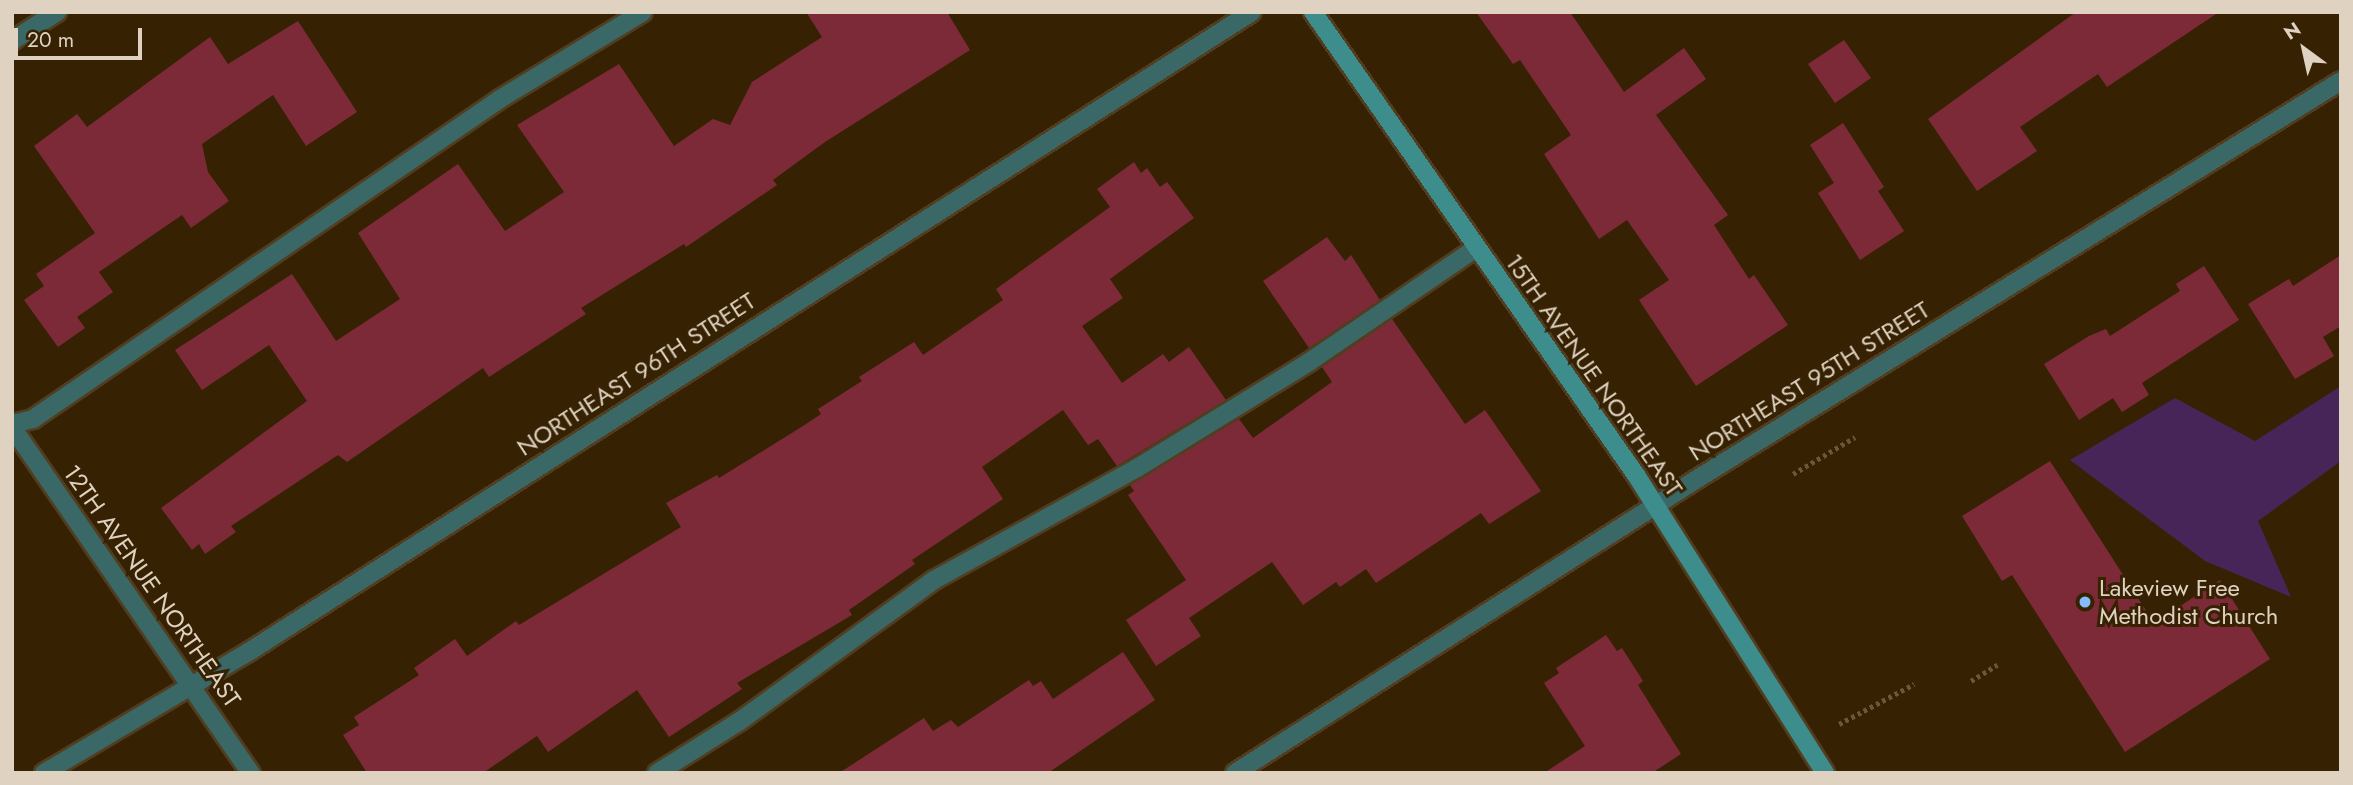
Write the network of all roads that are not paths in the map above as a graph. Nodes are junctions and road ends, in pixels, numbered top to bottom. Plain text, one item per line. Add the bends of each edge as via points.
1 (57, 12) edge
2 (643, 12) edge
3 (1252, 12) edge
4 (1313, 12) edge
5 (12, 41) edge
6 (2341, 81) edge
7 (1476, 248) junction
8 (12, 425) edge
9 (1655, 505) junction
10 (189, 684) junction
11 (44, 773) edge
12 (251, 773) edge
13 (657, 773) edge
14 (1235, 773) edge
15 (1825, 773) edge

1 - 5 street
2 - 8 street via 500,99 33,419
3 - 10 street, NORTHEAST 96TH STREET via 250,651
4 - 7 street, 15TH AVENUE NORTHEAST
6 - 9 street, NORTHEAST 95TH STREET
7 - 9 street, 15TH AVENUE NORTHEAST
7 - 13 street via 1309,362 1137,468 934,580 740,721
8 - 10 street, 12TH AVENUE NORTHEAST
9 - 14 street, NORTHEAST 95TH STREET
9 - 15 street, 15TH AVENUE NORTHEAST
10 - 11 street, NORTHEAST 96TH STREET
10 - 12 street, 12TH AVENUE NORTHEAST

